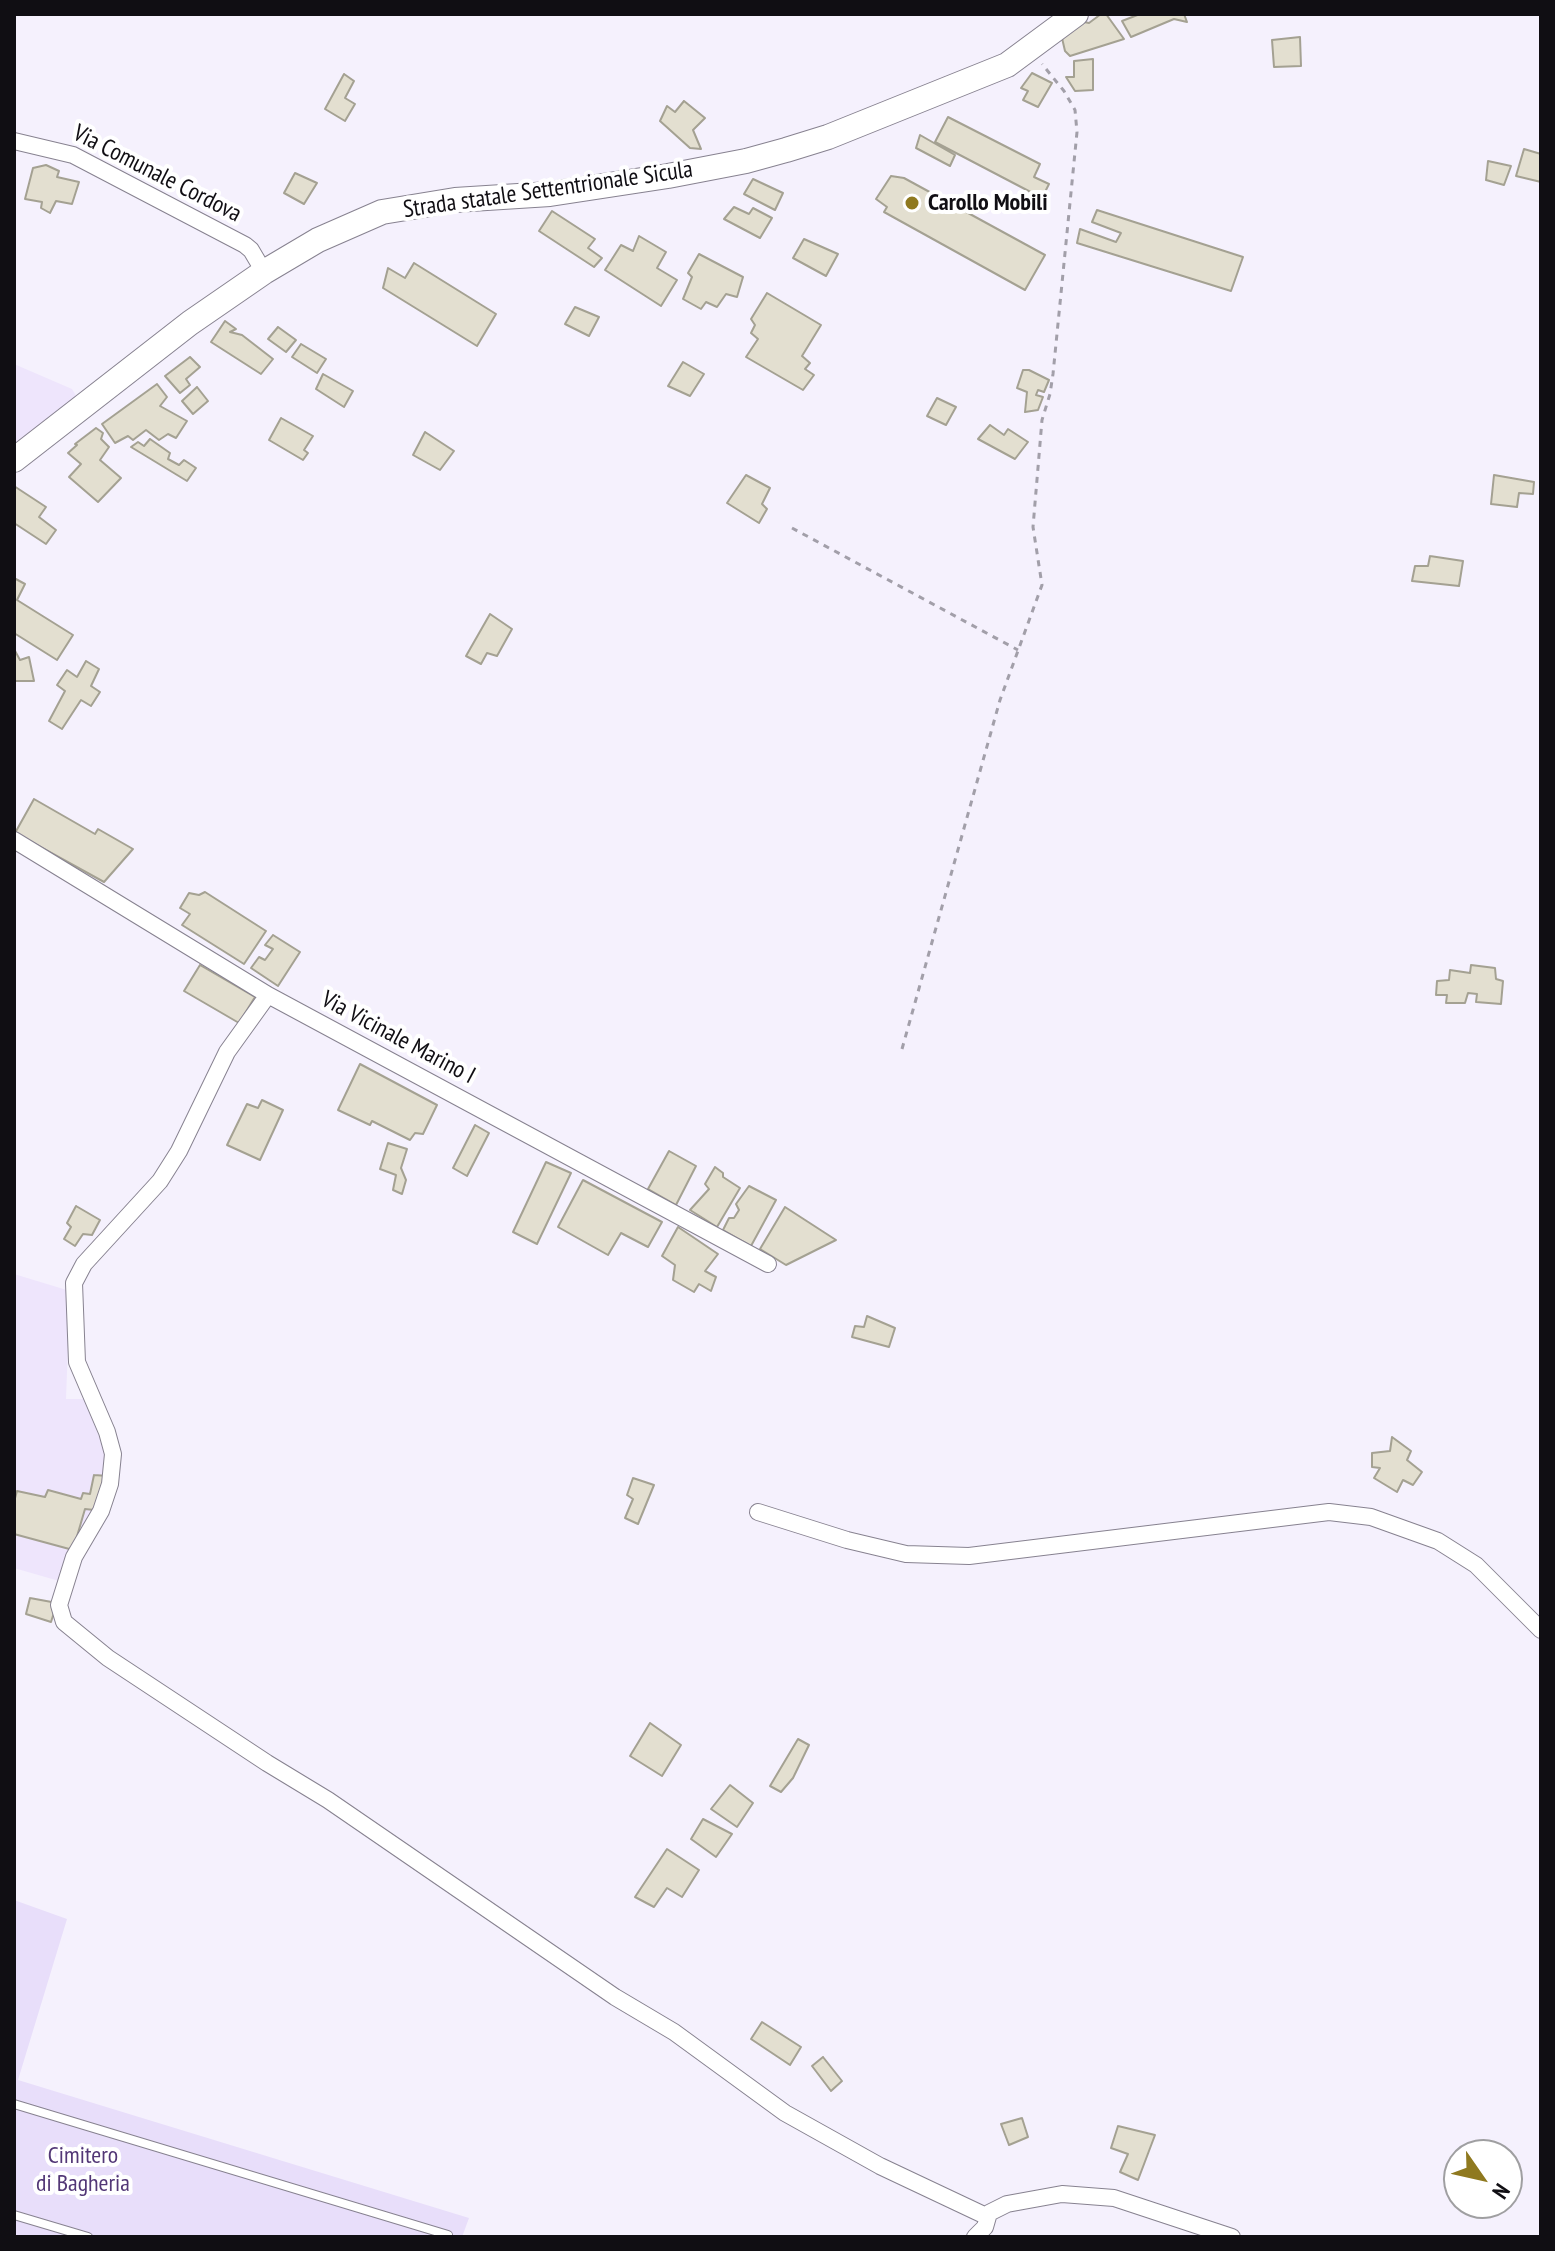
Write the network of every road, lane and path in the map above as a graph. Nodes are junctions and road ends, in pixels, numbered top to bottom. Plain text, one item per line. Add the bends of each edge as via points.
1 (1076, 14) edge
2 (1030, 48) junction
3 (14, 141) edge
4 (264, 272) junction
5 (14, 460) edge
6 (792, 528) dead end
7 (1018, 650) junction
8 (14, 840) edge
9 (268, 995) junction
10 (902, 1049) dead end
11 (768, 1264) dead end
12 (758, 1512) dead end
13 (1541, 1630) edge
14 (14, 2104) edge
15 (14, 2215) edge
16 (988, 2217) junction
17 (88, 2237) edge
18 (447, 2237) edge
19 (975, 2237) edge
20 (1232, 2237) edge

1 - 2 main road, Strada statale Settentrionale Sicula
2 - 4 main road, Strada statale Settentrionale Sicula via 1007,65 786,150 668,176 382,212 318,240
2 - 7 path via 1075,110 1077,132 1033,527 1042,585
3 - 4 street, Via Comunale Cordova via 73,155 245,245
4 - 5 main road, Strada statale Settentrionale Sicula
6 - 7 path
7 - 10 path
8 - 9 street, Via Vicinale Marino I
9 - 11 street, Via Vicinale Marino I
9 - 16 street via 227,1052 160,1181 84,1264 74,1283 77,1362 113,1454 101,1511 74,1557 59,1605 64,1622 108,1658 674,2032 785,2113
12 - 13 street via 906,1554 969,1556 1329,1512 1371,1517 1438,1541 1476,1565
14 - 18 lane
15 - 17 lane
16 - 19 street
16 - 20 street via 1007,2204 1062,2194 1114,2198

